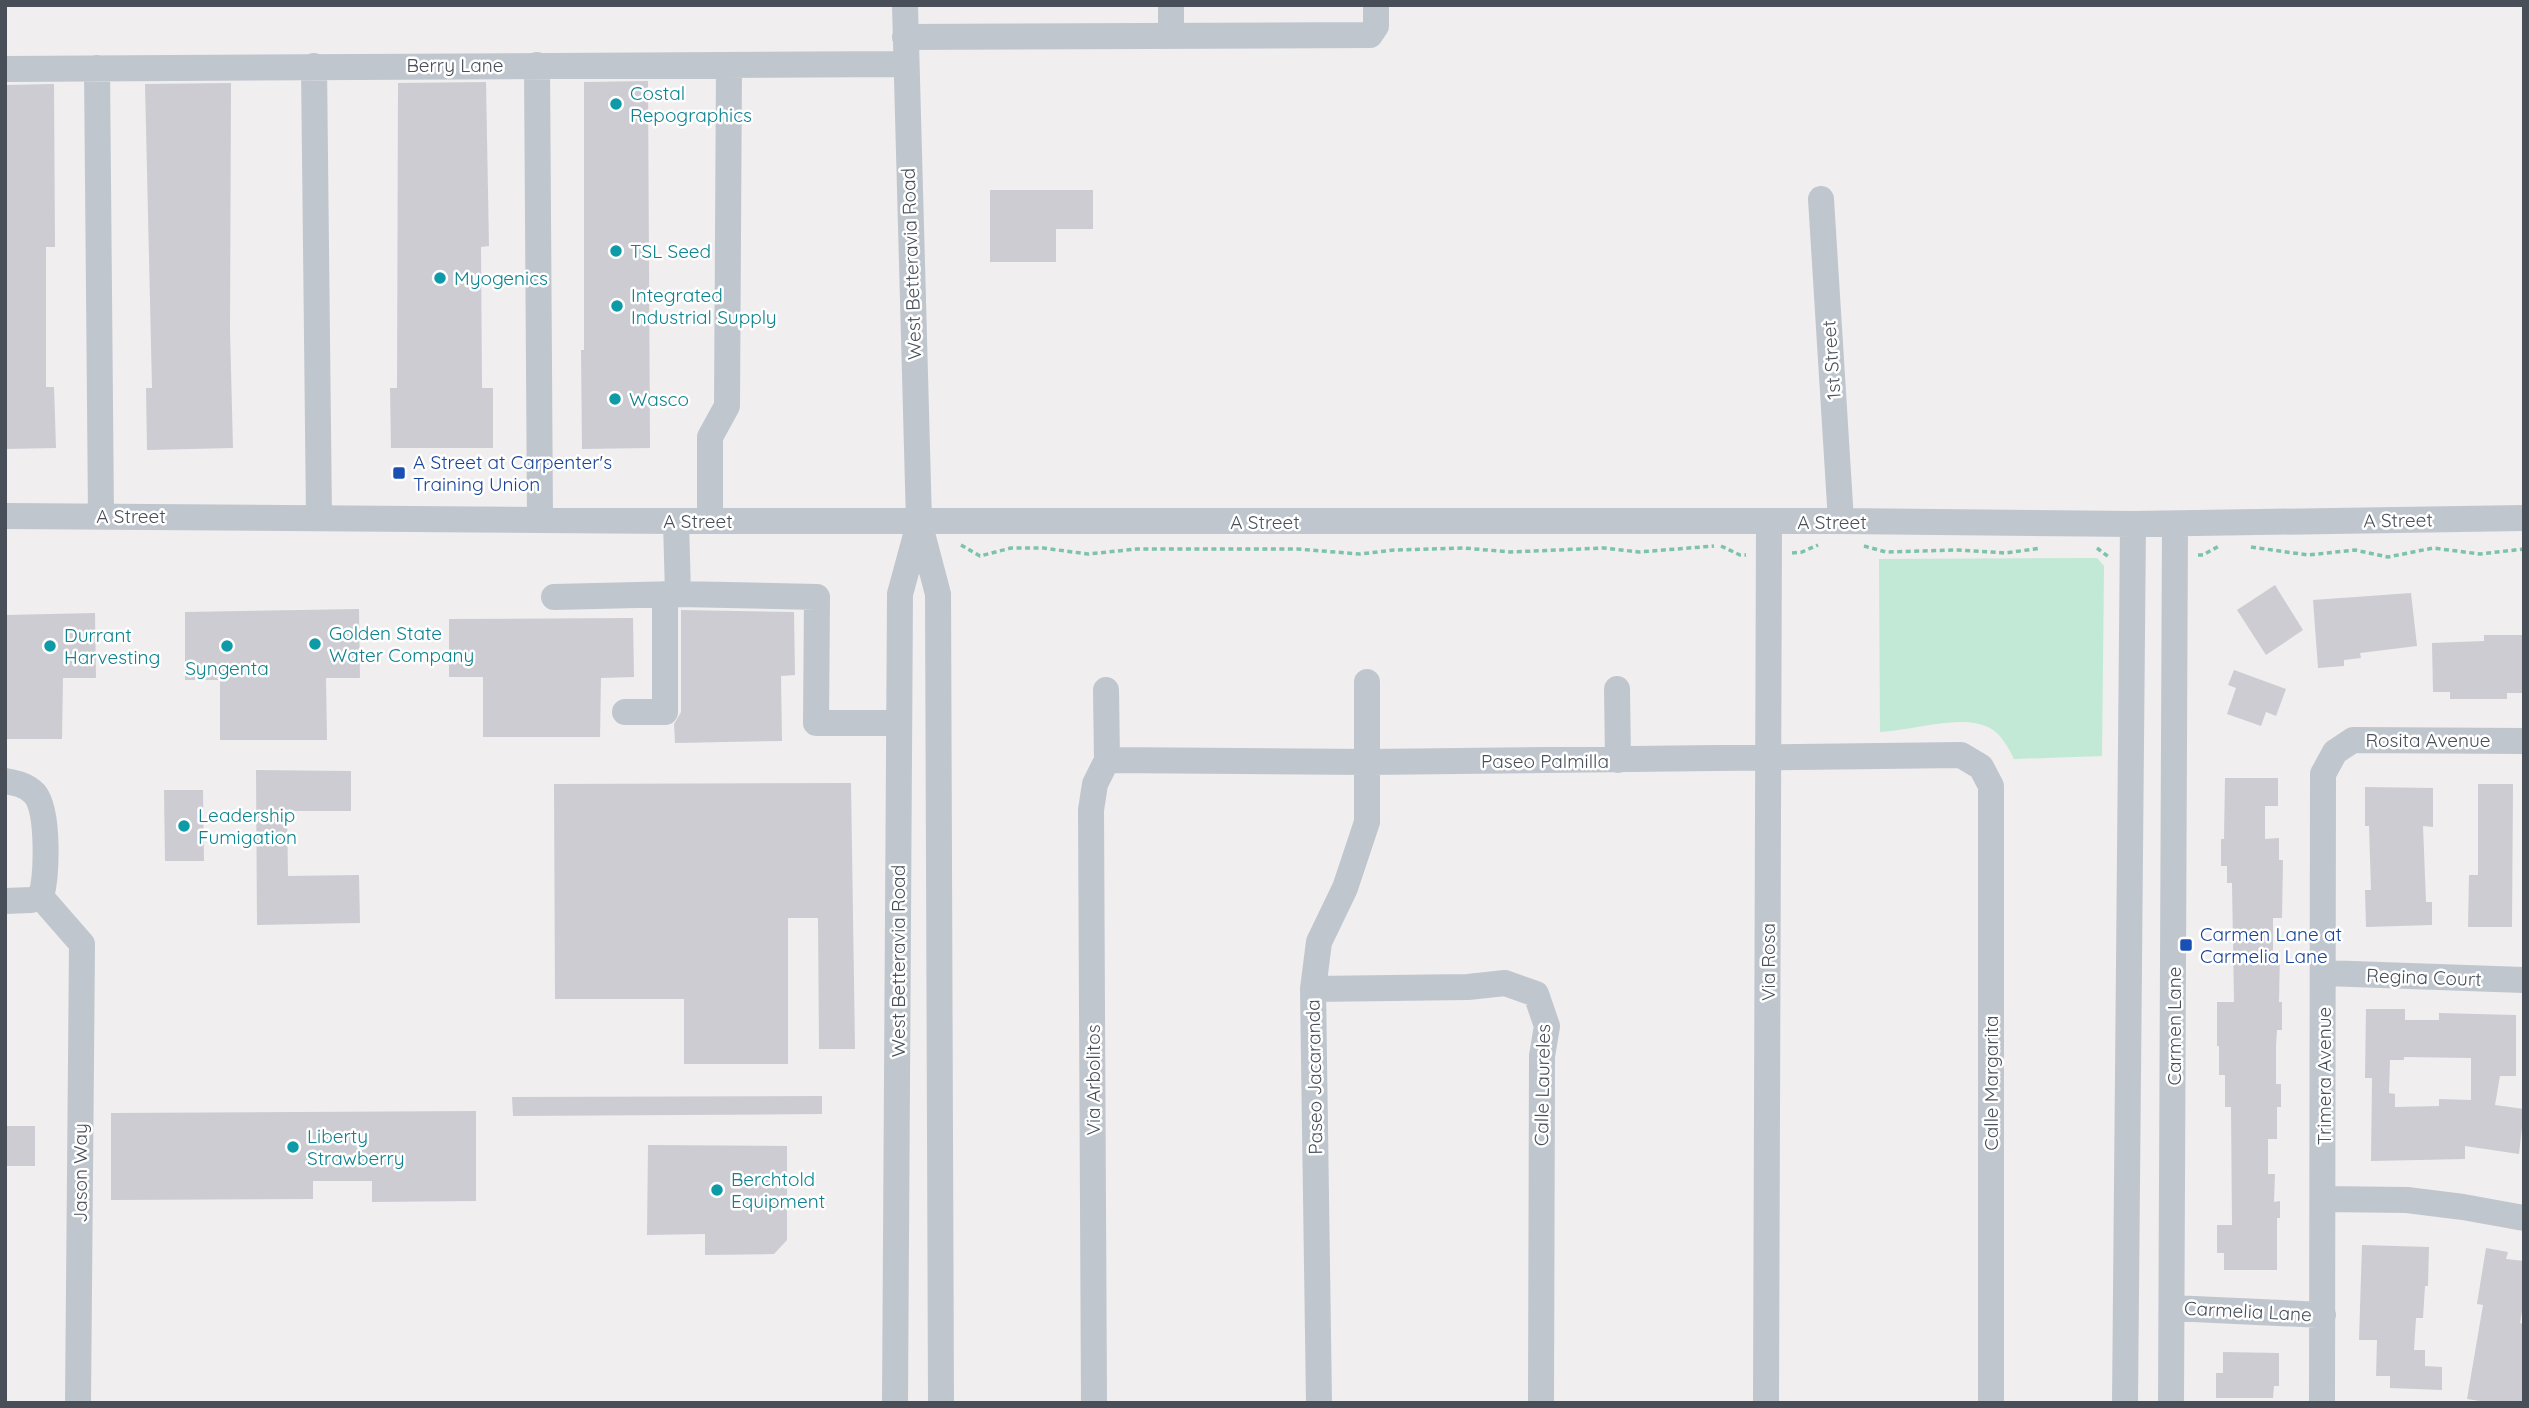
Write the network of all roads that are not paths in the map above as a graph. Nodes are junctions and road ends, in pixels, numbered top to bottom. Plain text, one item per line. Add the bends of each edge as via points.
1 (905, 5) edge
2 (1171, 5) edge
3 (1377, 5) edge
4 (1171, 36) junction
5 (905, 37) junction
6 (906, 64) junction
7 (537, 65) junction
8 (729, 65) junction
9 (314, 66) junction
10 (97, 68) junction
11 (5, 69) edge
12 (1821, 199) dead end
13 (5, 516) edge
14 (101, 516) junction
15 (319, 518) junction
16 (2524, 518) edge
17 (540, 519) junction
18 (710, 520) junction
19 (676, 521) junction
20 (1841, 521) junction
21 (919, 522) junction
22 (1769, 522) junction
23 (2133, 524) junction
24 (2175, 524) junction
25 (672, 594) junction
26 (554, 597) dead end
27 (1367, 682) dead end
28 (1617, 689) dead end
29 (1105, 690) dead end
30 (625, 712) dead end
31 (899, 723) junction
32 (2524, 741) edge
33 (2335, 752) joint
34 (1768, 758) junction
35 (1107, 760) junction
36 (1618, 760) junction
37 (1368, 762) junction
38 (1981, 766) joint
39 (5, 781) edge
40 (41, 897) junction
41 (5, 901) edge
42 (2324, 973) junction
43 (2524, 980) edge
44 (1313, 989) junction
45 (2323, 1199) junction
46 (2524, 1218) edge
47 (2172, 1308) junction
48 (2323, 1315) junction
49 (78, 1403) edge
50 (895, 1403) edge
51 (941, 1403) edge
52 (1094, 1403) edge
53 (1319, 1403) edge
54 (1541, 1403) edge
55 (1766, 1403) edge
56 (1991, 1403) edge
57 (2125, 1403) edge
58 (2171, 1403) edge
59 (2322, 1403) edge

1 - 5 street, West Betteravia Road
2 - 4 street
3 - 4 street via 1376,26 1370,35
4 - 5 street
5 - 6 street, West Betteravia Road
6 - 8 street, Berry Lane
6 - 21 street, West Betteravia Road
7 - 8 street, Berry Lane
7 - 9 street, Berry Lane
7 - 17 street
8 - 18 street via 727,406 710,437
9 - 10 street, Berry Lane
9 - 15 street
10 - 11 street, Berry Lane
10 - 14 street
12 - 20 street, 1st Street
13 - 14 street, A Street
14 - 15 street, A Street
15 - 17 street, A Street
16 - 24 street, A Street
17 - 19 street, A Street
18 - 19 street, A Street
18 - 21 street, A Street
19 - 25 street
20 - 22 street, A Street
20 - 23 street, A Street
21 - 22 street, A Street
21 - 31 street, West Betteravia Road via 900,594
21 - 51 street, West Betteravia Road via 938,594
22 - 34 street, Via Rosa
23 - 24 street, A Street
23 - 57 street
24 - 47 street, Carmen Lane
25 - 26 street
25 - 30 street via 665,712
25 - 31 street via 817,597 816,723
27 - 37 street, Paseo Jacaranda
28 - 36 street
29 - 35 street
31 - 50 street, West Betteravia Road
32 - 33 street, Rosita Avenue via 2353,740
33 - 42 street, Trimera Avenue via 2323,774
34 - 36 street, Paseo Palmilla
34 - 38 street, Paseo Palmilla via 1961,755
34 - 55 street, Via Rosa
35 - 37 street, Paseo Palmilla
35 - 52 street, Via Arbolitos via 1095,784 1091,810
36 - 37 street, Paseo Palmilla
37 - 44 street, Paseo Jacaranda via 1367,822 1345,888 1319,942
38 - 56 street, Calle Margarita via 1991,786
39 - 40 street via 28,787 42,807 46,862
40 - 41 street
40 - 49 street, Jason Way via 82,944
42 - 43 street, Regina Court
42 - 45 street, Trimera Avenue
44 - 53 street, Paseo Jacaranda
44 - 54 street, Calle Laureles via 1505,983 1536,994 1547,1026 1542,1056
45 - 46 street via 2407,1199
45 - 48 street, Trimera Avenue
47 - 48 street, Carmelia Lane
47 - 58 street, Carmen Lane
48 - 59 street, Trimera Avenue

